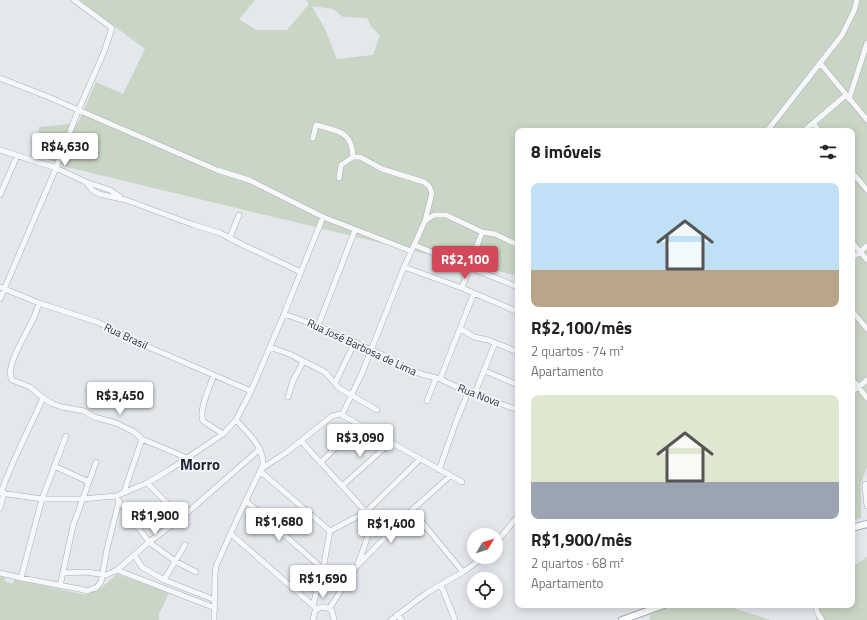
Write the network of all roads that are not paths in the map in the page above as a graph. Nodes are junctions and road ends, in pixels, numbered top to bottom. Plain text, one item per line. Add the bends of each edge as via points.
1 (74, 0) edge
2 (857, 0) edge
3 (867, 43) edge
4 (820, 63) junction
5 (0, 78) edge
6 (848, 97) junction
7 (78, 111) junction
8 (867, 120) edge
9 (813, 123) junction
10 (770, 128) edge
11 (807, 128) edge
12 (817, 128) edge
13 (313, 138) dead end
14 (0, 150) edge
15 (17, 156) junction
16 (353, 157) junction
17 (56, 168) junction
18 (855, 176) edge
19 (339, 178) dead end
20 (867, 190) edge
21 (0, 195) edge
22 (239, 214) dead end
23 (323, 217) junction
24 (425, 221) junction
25 (355, 230) junction
26 (482, 232) junction
27 (230, 237) junction
28 (515, 244) edge
29 (414, 245) junction
30 (855, 246) edge
31 (867, 246) edge
32 (411, 251) junction
33 (860, 252) junction
34 (855, 256) edge
35 (867, 260) edge
36 (404, 267) junction
37 (470, 268) junction
38 (301, 272) junction
39 (515, 286) edge
40 (2, 288) edge
41 (462, 288) junction
42 (474, 293) junction
43 (0, 299) edge
44 (39, 303) junction
45 (515, 311) edge
46 (284, 314) junction
47 (855, 315) edge
48 (318, 326) junction
49 (461, 329) junction
50 (867, 329) edge
51 (355, 342) junction
52 (495, 343) junction
53 (270, 348) junction
54 (371, 350) junction
55 (515, 351) edge
56 (303, 362) junction
57 (341, 370) junction
58 (485, 371) junction
59 (214, 374) junction
60 (328, 374) junction
61 (438, 379) junction
62 (867, 380) edge
63 (335, 383) junction
64 (855, 383) edge
65 (515, 384) edge
66 (858, 387) junction
67 (855, 390) edge
68 (251, 391) junction
69 (468, 392) junction
70 (475, 393) junction
71 (351, 396) junction
72 (288, 397) dead end
73 (43, 398) junction
74 (867, 398) edge
75 (427, 402) dead end
76 (515, 409) edge
77 (378, 410) dead end
78 (342, 415) junction
79 (236, 420) junction
80 (359, 425) junction
81 (223, 434) junction
82 (66, 436) dead end
83 (142, 439) junction
84 (301, 441) junction
85 (391, 442) junction
86 (260, 449) junction
87 (187, 458) junction
88 (420, 459) junction
89 (96, 462) dead end
90 (320, 463) junction
91 (54, 466) junction
92 (261, 470) junction
93 (440, 470) junction
94 (450, 476) junction
95 (89, 482) junction
96 (147, 482) junction
97 (462, 482) dead end
98 (867, 484) edge
99 (342, 486) junction
100 (124, 492) junction
101 (2, 493) edge
102 (42, 499) junction
103 (82, 499) junction
104 (117, 499) junction
105 (246, 501) junction
106 (867, 506) edge
107 (0, 508) edge
108 (412, 510) junction
109 (366, 512) junction
110 (180, 519) junction
111 (515, 520) edge
112 (867, 524) edge
113 (855, 527) edge
114 (330, 531) junction
115 (231, 534) junction
116 (503, 534) edge
117 (149, 542) junction
118 (184, 545) dead end
119 (134, 555) junction
120 (175, 561) junction
121 (474, 564) edge
122 (357, 566) junction
123 (323, 569) junction
124 (117, 570) junction
125 (196, 572) dead end
126 (463, 572) junction
127 (0, 573) edge
128 (63, 573) junction
129 (102, 575) junction
130 (21, 578) junction
131 (164, 580) junction
132 (441, 585) junction
133 (60, 586) junction
134 (215, 600) junction
135 (313, 605) junction
136 (215, 608) junction
137 (657, 608) edge
138 (816, 608) edge
139 (317, 609) junction
140 (329, 609) junction
141 (397, 615) junction
142 (632, 618) edge
143 (214, 620) edge
144 (313, 620) edge
145 (334, 620) edge
146 (391, 620) edge
147 (402, 620) edge
148 (455, 620) edge
149 (622, 620) edge
150 (822, 620) edge

1 - 7 street via 112,28
2 - 4 street via 842,35
3 - 6 street
4 - 6 street
4 - 10 street
5 - 7 street
6 - 8 street
6 - 9 street
7 - 17 street
7 - 23 street via 217,170 249,180
9 - 11 street
9 - 12 street
13 - 16 street via 316,125 345,135 352,145
14 - 15 street
15 - 17 street
15 - 21 street
16 - 19 street via 341,166
16 - 24 street via 360,157 382,169 427,184 432,193
17 - 27 street via 86,182 96,192
17 - 40 street
18 - 20 street
22 - 27 street
23 - 25 street
23 - 38 street
24 - 26 street via 434,215 442,214
24 - 29 street
25 - 32 street
25 - 48 street
26 - 28 street via 495,234
26 - 37 street
27 - 38 street
29 - 32 street
29 - 37 street
30 - 33 street
31 - 33 street
32 - 36 street
33 - 34 street
33 - 35 street
36 - 41 street
36 - 54 street
37 - 39 street
37 - 41 street
38 - 46 street
40 - 43 street
40 - 44 street, Rua Brasil
41 - 42 street
42 - 45 street
42 - 49 street
44 - 59 street, Rua Brasil via 97,322
44 - 73 street via 13,362 10,376
46 - 48 street, Rua José Barbosa de Lima
46 - 53 street
47 - 50 street
48 - 51 street, Rua José Barbosa de Lima
49 - 52 street via 474,337
49 - 61 street
51 - 54 street, Rua José Barbosa de Lima
51 - 57 street
52 - 55 street
52 - 58 street
53 - 56 street via 283,351
53 - 68 street
54 - 61 street, Rua José Barbosa de Lima via 404,368
54 - 71 street
56 - 60 street
56 - 72 street
57 - 60 street
57 - 63 street
58 - 65 street
58 - 70 street
59 - 68 street, Rua Brasil
59 - 81 street via 202,409 202,418
60 - 63 street
61 - 69 street, Rua Nova
61 - 75 street
62 - 66 street
63 - 71 street
64 - 66 street
66 - 67 street
66 - 74 street
68 - 79 street
69 - 70 street, Rua Nova
69 - 93 street
70 - 76 street, Rua Nova
71 - 77 street
71 - 78 street
73 - 83 street via 62,407 84,411 94,417 116,423
73 - 101 street
78 - 80 street
78 - 84 street via 332,416
79 - 81 street
79 - 86 street
80 - 85 street
80 - 90 street
81 - 87 street
82 - 91 street
83 - 87 street
83 - 100 street
84 - 90 street
84 - 92 street
85 - 88 street
85 - 99 street
86 - 92 street via 263,461
86 - 110 street
87 - 96 street
88 - 93 street
88 - 109 street
89 - 95 street
90 - 99 street
91 - 95 street
91 - 102 street
92 - 105 street
92 - 114 street
93 - 94 street
94 - 97 street
94 - 108 street
95 - 103 street
96 - 100 street
96 - 110 street
98 - 106 street
99 - 109 street
100 - 104 street
101 - 102 street
101 - 107 street
102 - 103 street
102 - 130 street
103 - 104 street
103 - 128 street via 73,526
104 - 117 street
104 - 129 street
105 - 115 street
105 - 123 street
108 - 122 street
108 - 126 street
109 - 114 street
109 - 122 street via 370,526
110 - 117 street
111 - 116 street
112 - 113 main road
114 - 123 street
115 - 134 street via 216,566
115 - 135 street
117 - 119 street
117 - 120 street
118 - 120 street
119 - 124 street
119 - 131 street via 142,567
120 - 125 street
120 - 131 street
121 - 126 street
122 - 140 street
123 - 135 street
124 - 129 street via 109,575
124 - 136 street
126 - 132 street
127 - 130 street
128 - 129 street via 86,572
128 - 133 street
129 - 133 street via 101,582 96,588 87,591
130 - 133 street
131 - 134 street
132 - 141 street
132 - 148 street
134 - 136 street
135 - 139 street
136 - 143 street
137 - 142 main road
138 - 150 street
139 - 140 street
139 - 144 street via 313,614
140 - 145 street
141 - 146 street
141 - 147 street
142 - 149 main road

